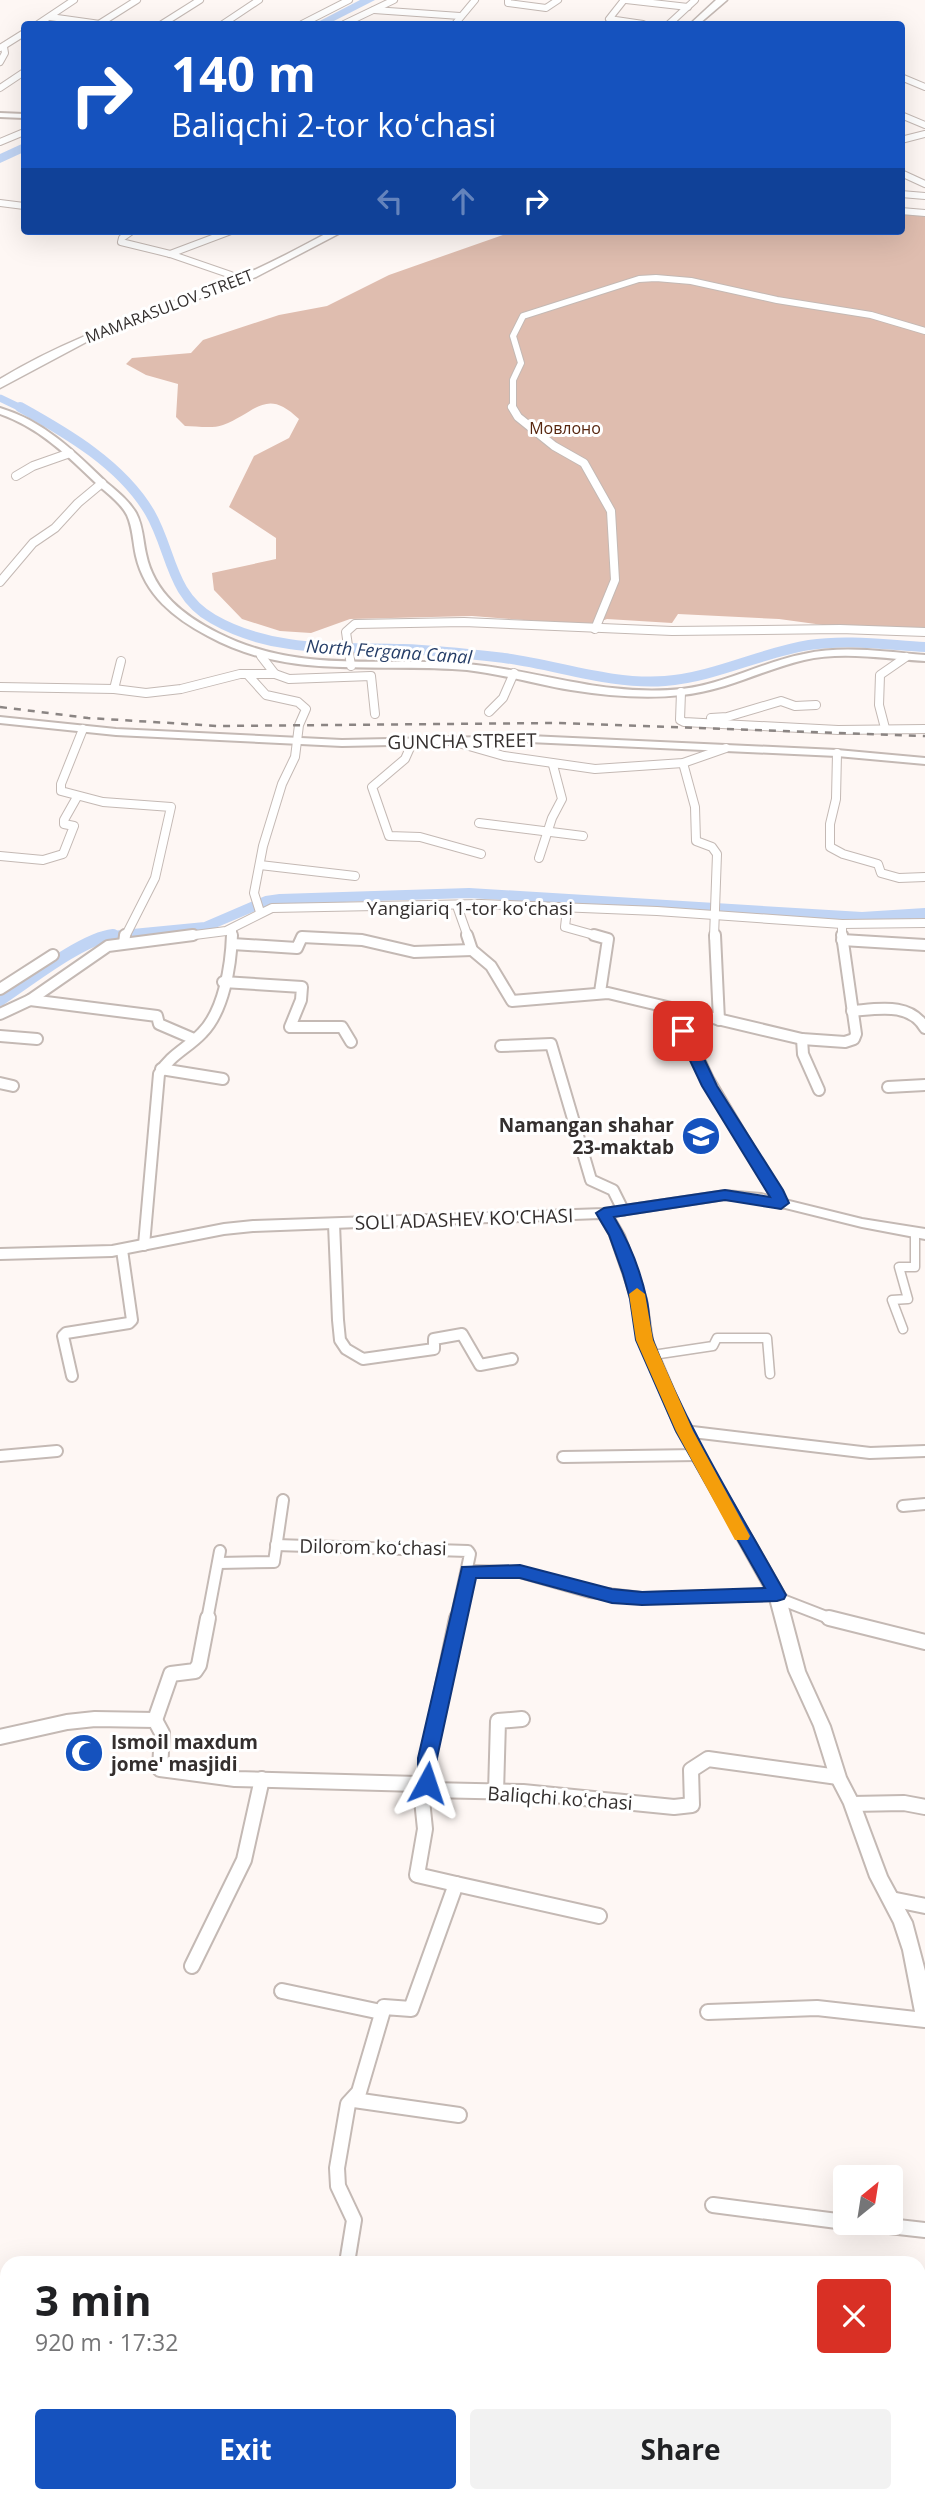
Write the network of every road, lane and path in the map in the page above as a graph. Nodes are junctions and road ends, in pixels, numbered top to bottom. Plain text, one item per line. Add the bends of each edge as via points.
1 (74, 0) edge
2 (137, 0) edge
3 (200, 0) edge
4 (259, 0) edge
5 (349, 0) edge
6 (394, 0) edge
7 (475, 0) edge
8 (508, 0) edge
9 (558, 0) edge
10 (625, 0) edge
11 (695, 0) edge
12 (712, 0) edge
13 (722, 0) edge
14 (688, 7) junction
15 (374, 10) junction
16 (460, 16) junction
17 (50, 17) junction
18 (43, 21) edge
19 (78, 21) edge
20 (104, 21) edge
21 (167, 21) edge
22 (228, 21) edge
23 (308, 21) edge
24 (350, 21) edge
25 (457, 21) edge
26 (623, 21) edge
27 (672, 21) edge
28 (688, 21) edge
29 (698, 21) edge
30 (21, 35) edge
31 (2, 48) edge
32 (0, 62) edge
33 (21, 74) edge
34 (905, 79) edge
35 (925, 87) edge
36 (0, 88) edge
37 (0, 115) edge
38 (21, 116) edge
39 (905, 117) edge
40 (925, 125) edge
41 (21, 133) edge
42 (925, 134) edge
43 (905, 138) edge
44 (0, 142) edge
45 (905, 175) edge
46 (925, 184) edge
47 (905, 194) edge
48 (925, 196) edge
49 (0, 203) edge
50 (21, 206) edge
51 (905, 211) edge
52 (925, 212) edge
53 (126, 235) edge
54 (220, 235) edge
55 (314, 235) edge
56 (331, 235) edge
57 (170, 254) junction
58 (231, 275) junction
59 (925, 331) edge
60 (1, 380) edge
61 (0, 411) edge
62 (70, 453) junction
63 (16, 476) dead end
64 (102, 483) junction
65 (0, 582) edge
66 (595, 629) junction
67 (925, 632) edge
68 (261, 656) junction
69 (906, 657) junction
70 (925, 658) edge
71 (121, 661) dead end
72 (351, 664) junction
73 (514, 673) junction
74 (275, 674) junction
75 (248, 676) junction
76 (0, 687) edge
77 (114, 688) junction
78 (681, 692) junction
79 (817, 705) dead end
80 (489, 712) dead end
81 (375, 714) dead end
82 (681, 718) junction
83 (0, 720) edge
84 (885, 728) junction
85 (83, 729) junction
86 (925, 729) edge
87 (448, 740) junction
88 (299, 741) junction
89 (413, 741) junction
90 (726, 748) junction
91 (837, 753) junction
92 (925, 761) edge
93 (683, 764) junction
94 (553, 765) junction
95 (77, 797) junction
96 (479, 823) dead end
97 (548, 832) junction
98 (583, 836) dead end
99 (481, 854) dead end
100 (0, 856) edge
101 (539, 859) dead end
102 (260, 865) junction
103 (355, 876) dead end
104 (925, 877) edge
105 (457, 906) junction
106 (567, 909) junction
107 (717, 910) junction
108 (260, 911) junction
109 (925, 923) edge
110 (842, 924) junction
111 (232, 930) junction
112 (125, 937) junction
113 (842, 940) junction
114 (232, 944) junction
115 (925, 945) edge
116 (472, 950) junction
117 (52, 955) dead end
118 (223, 982) junction
119 (0, 989) edge
120 (600, 992) junction
121 (30, 1000) junction
122 (675, 1009) junction
123 (852, 1011) junction
124 (0, 1014) edge
125 (719, 1020) junction
126 (925, 1028) edge
127 (0, 1036) edge
128 (37, 1039) dead end
129 (194, 1039) junction
130 (802, 1039) junction
131 (351, 1042) dead end
132 (501, 1046) dead end
133 (161, 1069) junction
134 (223, 1079) dead end
135 (0, 1083) edge
136 (925, 1084) edge
137 (13, 1086) dead end
138 (888, 1087) dead end
139 (819, 1090) dead end
140 (781, 1203) junction
141 (623, 1210) junction
142 (604, 1213) junction
143 (334, 1224) junction
144 (920, 1233) edge
145 (144, 1245) junction
146 (122, 1250) junction
147 (0, 1254) edge
148 (903, 1329) dead end
149 (653, 1354) junction
150 (512, 1359) dead end
151 (770, 1374) dead end
152 (72, 1376) dead end
153 (684, 1431) junction
154 (57, 1451) dead end
155 (925, 1451) edge
156 (697, 1455) junction
157 (0, 1456) edge
158 (564, 1457) dead end
159 (283, 1500) dead end
160 (925, 1504) edge
161 (903, 1506) dead end
162 (276, 1545) junction
163 (468, 1571) junction
164 (777, 1595) junction
165 (925, 1642) edge
166 (522, 1719) dead end
167 (155, 1720) junction
168 (0, 1737) edge
169 (838, 1777) junction
170 (262, 1779) junction
171 (424, 1786) junction
172 (496, 1793) junction
173 (852, 1804) junction
174 (925, 1807) edge
175 (456, 1884) junction
176 (891, 1899) junction
177 (925, 1906) edge
178 (598, 1916) dead end
179 (192, 1966) dead end
180 (282, 1991) dead end
181 (381, 2012) junction
182 (708, 2012) dead end
183 (925, 2019) edge
184 (354, 2099) junction
185 (459, 2115) dead end
186 (713, 2205) dead end
187 (833, 2220) edge
188 (903, 2228) edge
189 (925, 2230) edge
190 (348, 2256) edge

1 - 17 street
2 - 20 street
3 - 21 street
4 - 22 street
5 - 23 street
6 - 15 street
7 - 16 street
8 - 9 street via 548,8
10 - 14 street
10 - 26 street via 610,19
11 - 14 street
12 - 28 main road
13 - 29 main road
14 - 27 street
15 - 16 street
15 - 24 street
16 - 25 street
17 - 18 street
17 - 19 street
30 - 31 street
31 - 32 street via 5,53
33 - 36 street
34 - 35 street
37 - 38 street
39 - 40 street
41 - 44 street
42 - 43 street
45 - 46 street
47 - 48 street
49 - 50 street
51 - 52 street
53 - 57 street via 121,242
54 - 57 street
55 - 58 main road, MAMARASULOV STREET
56 - 60 main road, MAMARASULOV STREET via 241,280 81,339
57 - 58 street
58 - 60 main road, MAMARASULOV STREET via 74,334 20,359
59 - 66 street via 890,319 772,299 715,284 652,278 626,282 523,316 513,337 521,363 513,380 512,407 554,446 584,463 611,510 615,580
61 - 62 street via 30,424
62 - 63 street
62 - 64 street
64 - 65 street via 33,543
64 - 68 street via 132,515 146,578 160,598 214,636
66 - 67 street
66 - 72 street via 464,622 355,624 346,632
68 - 72 street via 300,665
68 - 74 street
69 - 70 street
69 - 78 street via 816,655 719,686
69 - 84 street via 880,675 879,705
71 - 77 street
72 - 73 street via 424,663
73 - 78 street via 589,690
73 - 80 street via 503,698
74 - 75 street
74 - 81 street via 295,679 371,676
75 - 77 street via 157,692
75 - 88 street via 265,695 305,707
76 - 77 street
78 - 82 street
79 - 82 street via 781,701 720,718
82 - 84 street via 684,722 765,727
83 - 85 street, GUNCHA STREET
84 - 86 street
85 - 88 street, GUNCHA STREET
85 - 95 street via 60,789
87 - 89 street, GUNCHA STREET
87 - 90 street, GUNCHA STREET
87 - 94 street
88 - 89 street, GUNCHA STREET
88 - 102 street via 268,824
89 - 99 street via 401,764 372,787 389,836 420,837
90 - 91 street, GUNCHA STREET
90 - 93 street
91 - 92 street, GUNCHA STREET
91 - 104 street via 830,847 878,864 881,873 892,878
93 - 94 street via 595,769
93 - 107 street via 695,807 696,841 718,854
94 - 97 street via 562,799
95 - 100 street via 64,820 74,828 63,854 43,860
95 - 112 street via 171,807 150,889
96 - 97 street
97 - 98 street
97 - 101 street
102 - 103 street
102 - 108 street via 254,900
105 - 106 street, Yangiariq 1-tor koʻchasi
105 - 108 street, Yangiariq 1-tor koʻchasi
105 - 116 street
106 - 107 street, Yangiariq 1-tor koʻchasi
106 - 120 street via 565,927 608,939
107 - 110 street, Yangiariq 1-tor koʻchasi
107 - 125 street via 714,952
108 - 111 street, Yangiariq 1-tor koʻchasi
109 - 110 street, Yangiariq 1-tor koʻchasi
110 - 113 street
111 - 112 street, Yangiariq 1-tor koʻchasi via 201,936
111 - 114 street
112 - 121 street, Yangiariq 1-tor koʻchasi
113 - 115 street
113 - 123 street
114 - 116 street via 297,948 302,937 362,940 414,952
114 - 118 street
116 - 120 street via 484,956 513,1001
117 - 119 street
118 - 129 street via 211,1021
118 - 131 street via 302,987 290,1027 342,1027
120 - 122 street
121 - 124 street, Yangiariq 1-tor koʻchasi
121 - 129 street via 157,1016 159,1024
122 - 125 street
122 - 140 street via 709,1086
123 - 126 street via 903,1010 921,1018
123 - 130 street via 856,1034 849,1041
125 - 130 street
127 - 128 street
129 - 133 street
130 - 139 street via 803,1054
132 - 141 street via 551,1044 591,1180 613,1189
133 - 134 street
133 - 145 street
135 - 137 street
136 - 138 street
140 - 141 street, SOLI ADASHEV KO'CHASI via 725,1195
140 - 144 street, SOLI ADASHEV KO'CHASI
141 - 142 street, SOLI ADASHEV KO'CHASI
142 - 143 street, SOLI ADASHEV KO'CHASI
142 - 149 street via 631,1274 645,1340
143 - 145 street, SOLI ADASHEV KO'CHASI via 224,1228
143 - 150 street via 340,1340 352,1354 371,1358 434,1349 434,1339 461,1334 480,1365
144 - 148 street via 915,1267 899,1268 908,1299 892,1300
145 - 146 street, SOLI ADASHEV KO'CHASI
146 - 147 street, SOLI ADASHEV KO'CHASI
146 - 152 street via 132,1320 66,1333
149 - 151 street via 713,1346 717,1338 767,1338
149 - 153 street
153 - 155 street via 870,1453
153 - 156 street
154 - 157 street
156 - 158 street
156 - 164 street
159 - 162 street
160 - 161 street
162 - 163 street, Dilorom koʻchasi via 466,1550 470,1554
162 - 167 street, Dilorom koʻchasi via 271,1563 219,1557 200,1665 195,1671 171,1674
163 - 164 street via 520,1572 590,1592 632,1598
163 - 171 street, Dilorom koʻchasi
164 - 165 street via 845,1624
164 - 169 street via 797,1671
166 - 172 street via 498,1721
167 - 168 street via 86,1720
167 - 170 street, Baliqchi koʻchasi via 164,1735 160,1769
169 - 172 street, Baliqchi koʻchasi via 708,1759 691,1770 690,1805
169 - 173 street
170 - 171 street, Baliqchi koʻchasi
170 - 179 street via 244,1860
171 - 172 street, Baliqchi koʻchasi
171 - 175 street, Dilorom koʻchasi via 420,1805 425,1829 417,1875
173 - 174 street
173 - 176 street
175 - 178 street
175 - 181 street via 411,2009 384,2007
176 - 177 street
176 - 183 street via 912,1950
180 - 181 street
181 - 184 street
182 - 183 street via 817,2008
184 - 185 street
184 - 190 street via 348,2104 337,2168 338,2186 354,2220
186 - 187 street
188 - 189 street

